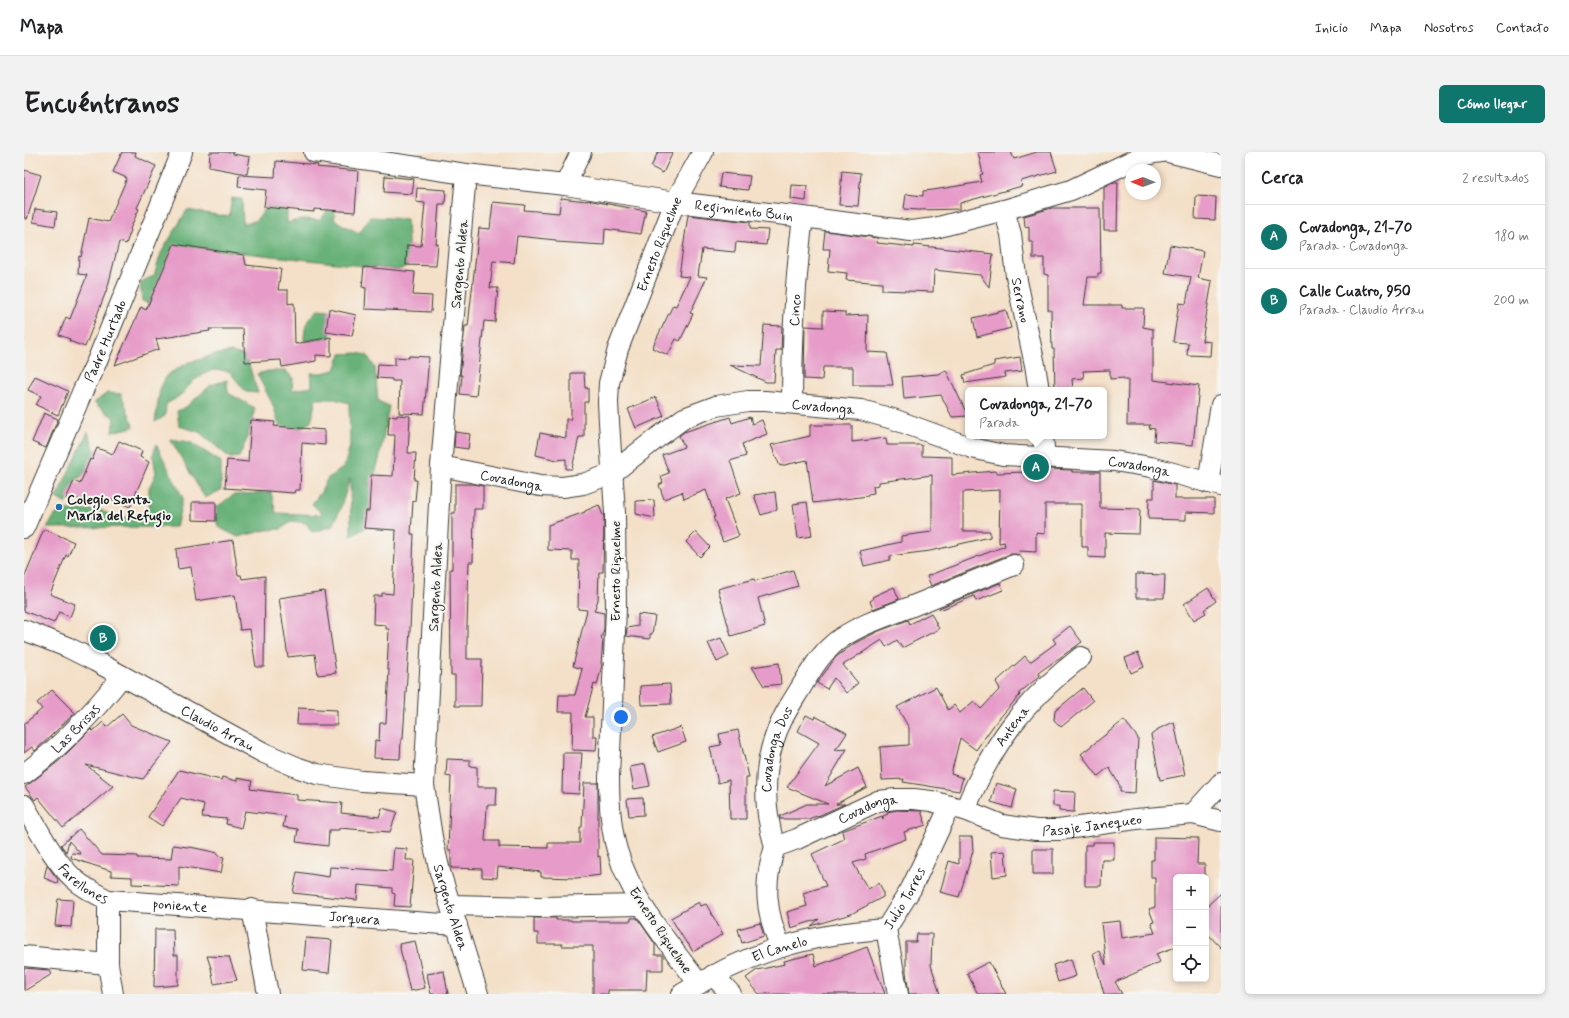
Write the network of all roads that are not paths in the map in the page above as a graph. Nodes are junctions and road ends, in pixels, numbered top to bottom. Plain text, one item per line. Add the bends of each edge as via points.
1 (182, 152) edge
2 (314, 152) edge
3 (581, 152) edge
4 (702, 152) edge
5 (1162, 152) edge
6 (1168, 152) edge
7 (1221, 165) edge
8 (466, 174) junction
9 (565, 185) junction
10 (674, 202) junction
11 (1004, 210) junction
12 (803, 217) junction
13 (1039, 387) edge
14 (792, 403) junction
15 (1221, 405) edge
16 (1043, 439) edge
17 (1045, 459) junction
18 (441, 466) junction
19 (611, 474) junction
20 (1214, 484) edge
21 (24, 528) edge
22 (1014, 565) dead end
23 (24, 630) edge
24 (1081, 658) dead end
25 (122, 676) junction
26 (24, 774) edge
27 (1221, 783) edge
28 (424, 785) junction
29 (24, 805) edge
30 (958, 808) junction
31 (1193, 814) junction
32 (1221, 821) edge
33 (775, 847) junction
34 (108, 900) junction
35 (641, 905) junction
36 (451, 906) junction
37 (252, 909) junction
38 (457, 925) junction
39 (886, 929) junction
40 (781, 947) junction
41 (24, 956) edge
42 (108, 964) junction
43 (698, 984) edge
44 (113, 994) edge
45 (268, 994) edge
46 (478, 994) edge
47 (731, 994) edge
48 (898, 994) edge

1 - 21 street, Padre Hurtado via 98,359
2 - 8 street, Regimiento Buin
3 - 9 street
4 - 10 street, Ernesto Riquelme
5 - 11 street, Regimiento Buin via 1138,158 1071,190
6 - 7 street
8 - 9 street, Regimiento Buin
8 - 18 street, Sargento Aldea
9 - 10 street, Regimiento Buin
10 - 12 street, Regimiento Buin
10 - 19 street, Ernesto Riquelme via 609,383
11 - 12 street, Regimiento Buin via 935,228 911,231
11 - 13 street, Serrano via 1011,234 1016,276
12 - 14 street, Cinco via 794,304
14 - 17 street, Covadonga via 861,410 989,452
14 - 19 street, Covadonga via 748,401 700,411 684,418
15 - 20 street
16 - 17 street
17 - 20 street, Covadonga via 1114,461 1151,467
18 - 19 street, Covadonga via 540,486 563,487 583,484
18 - 28 street, Sargento Aldea
19 - 35 street, Ernesto Riquelme via 615,513 616,608 609,801 616,848 630,885
22 - 33 street, Covadonga Dos via 868,623 840,639 818,659 783,717 774,736 769,756 765,795
23 - 25 street, Claudio Arrau via 67,647
24 - 30 street, Antena via 1043,689 1019,715 1002,737 975,785
25 - 26 street, Las Brisas via 81,725
25 - 28 street, Claudio Arrau via 264,753 298,768 317,774 362,781
27 - 31 street
28 - 36 street, Sargento Aldea via 432,837
29 - 34 street, Farellones via 64,869 84,887
30 - 31 street, Pasaje Janequeo via 1002,825 1036,830 1059,830
30 - 33 street, Covadonga via 914,799 878,802
30 - 39 street, Julio Torres
31 - 32 street, Pasaje Janequeo
33 - 40 street via 768,873 767,902 772,925
34 - 37 street, poniente
34 - 42 street, Farellones
35 - 36 street
35 - 43 street, Ernesto Riquelme
36 - 38 street, Sargento Aldea
37 - 38 street, Jorquera
37 - 45 street
38 - 46 street, Sargento Aldea
39 - 40 street, El Canelo via 832,934
39 - 48 street, Julio Torres
40 - 43 street, El Canelo via 758,955
41 - 42 street
42 - 44 street, Farellones
43 - 47 street, Ernesto Riquelme

